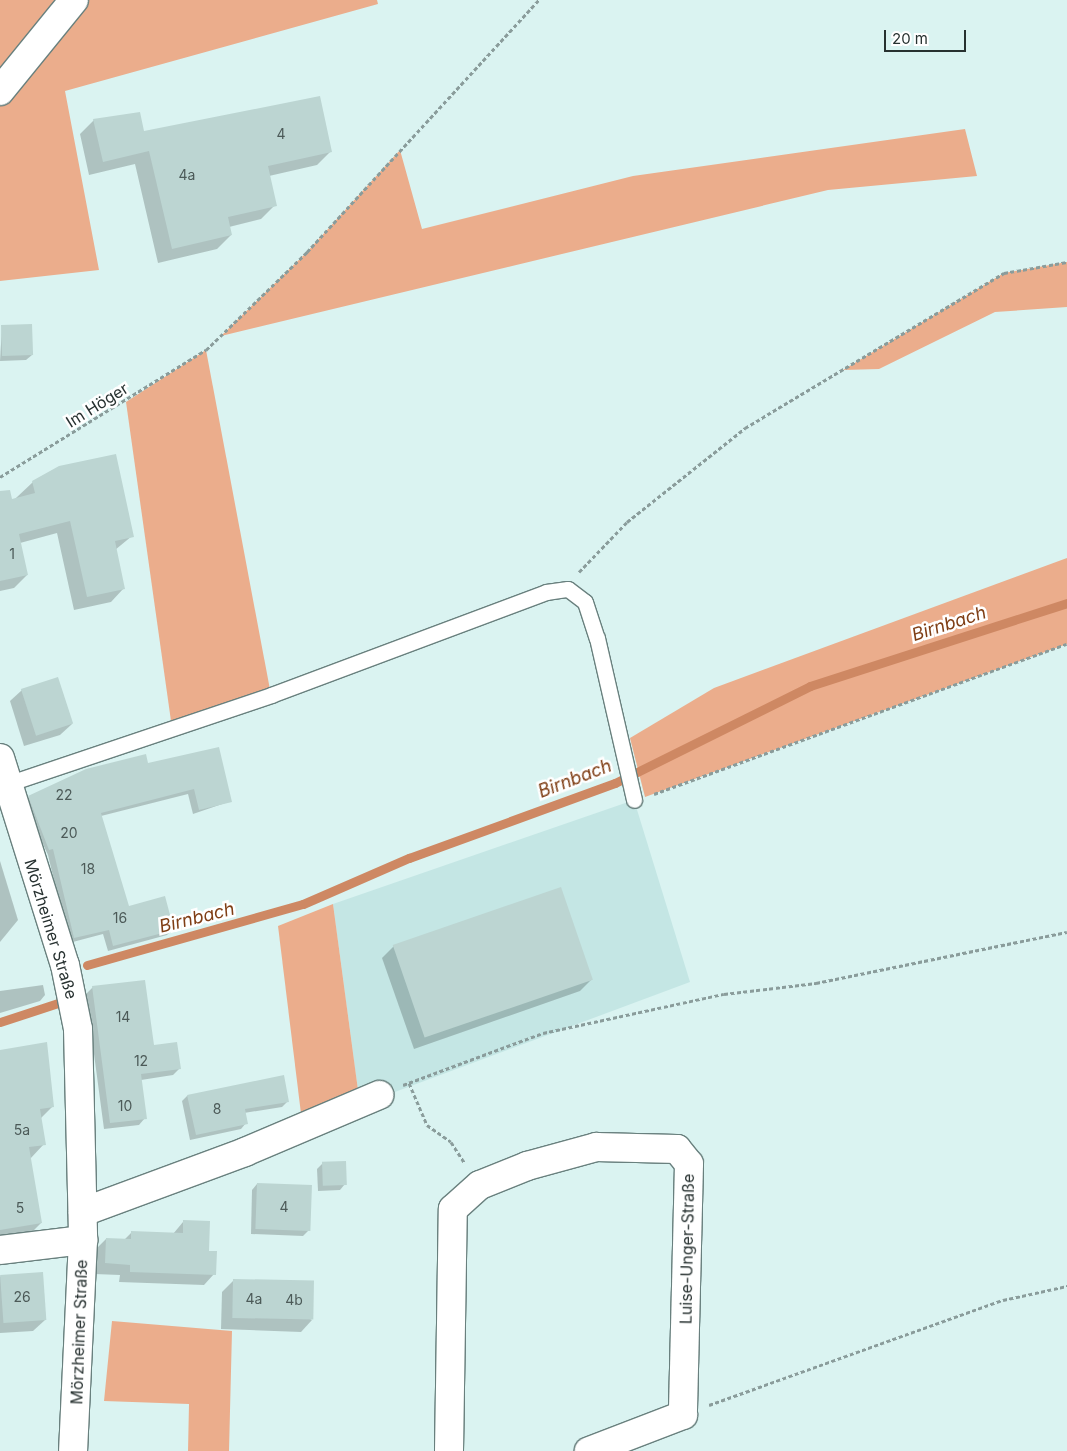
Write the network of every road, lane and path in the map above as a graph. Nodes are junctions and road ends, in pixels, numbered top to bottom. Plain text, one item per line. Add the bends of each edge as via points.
1 (74, 0) edge
2 (539, 0) edge
3 (0, 91) edge
4 (1067, 262) edge
5 (0, 477) edge
6 (568, 589) junction
7 (1067, 644) edge
8 (5, 786) edge
9 (634, 797) joint
10 (1067, 932) edge
11 (409, 1083) junction
12 (379, 1095) joint
13 (480, 1186) junction
14 (83, 1212) junction
15 (83, 1240) junction
16 (0, 1250) edge
17 (1067, 1286) edge
18 (683, 1415) junction
19 (73, 1451) edge
20 (449, 1451) edge
21 (589, 1451) edge

1 - 3 street
2 - 5 path, Im Höger via 307,252 206,350
4 - 6 path via 1004,274 745,428 627,522 587,560
6 - 8 lane via 546,592 271,695
6 - 9 lane via 585,602 588,611
7 - 9 path
8 - 14 street, Mörzheimer Straße via 74,1004 82,1086
10 - 11 path via 561,1029
11 - 12 path
11 - 13 path via 427,1124 451,1142
12 - 14 street via 294,1133
13 - 18 street, Luise-Unger-Straße via 527,1166 596,1147 676,1149 689,1164
13 - 20 street, Luise-Unger-Straße via 453,1209
14 - 15 street, Mörzheimer Straße
15 - 16 street
15 - 19 street, Mörzheimer Straße
17 - 18 path via 1003,1300
18 - 21 street

